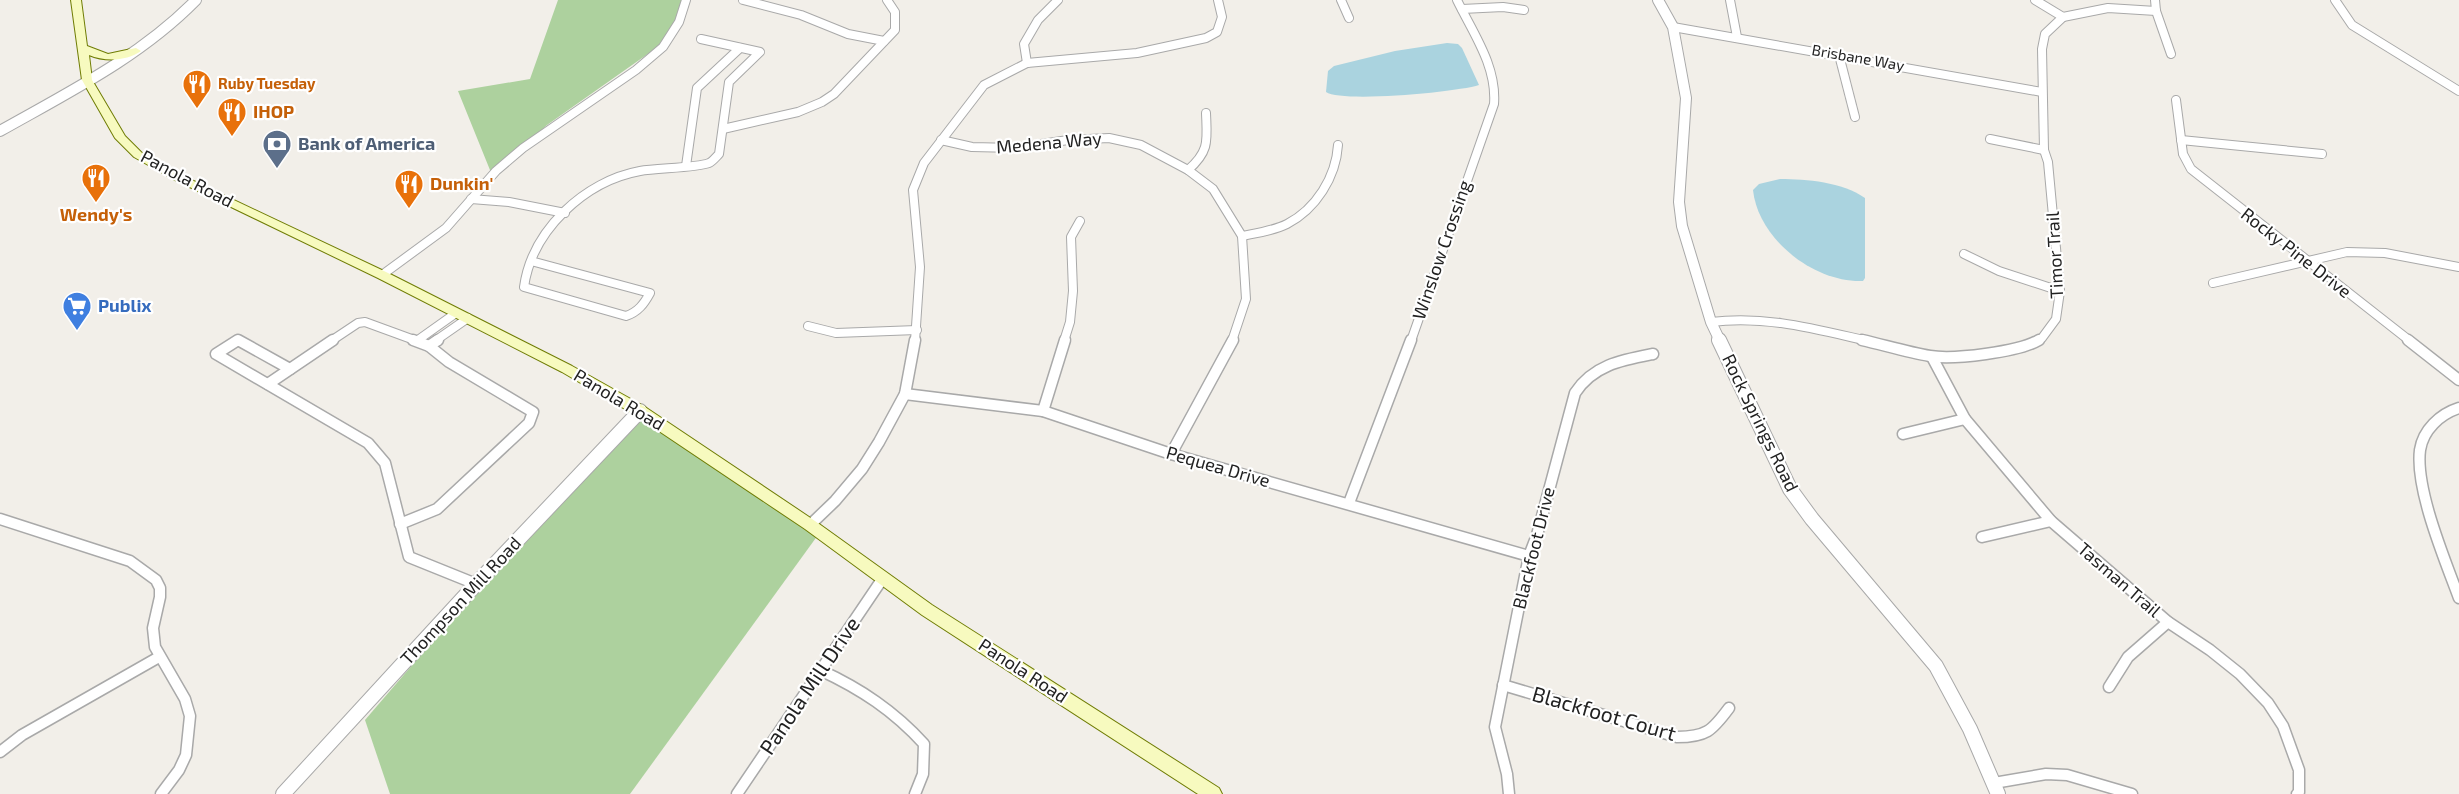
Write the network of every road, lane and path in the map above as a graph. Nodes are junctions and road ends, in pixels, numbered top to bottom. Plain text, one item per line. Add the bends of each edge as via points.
1 (76, 0) edge
2 (196, 0) edge
3 (686, 0) edge
4 (743, 0) edge
5 (887, 0) edge
6 (1058, 0) edge
7 (1218, 0) edge
8 (1341, 0) edge
9 (1457, 0) edge
10 (1658, 0) edge
11 (1730, 0) edge
12 (2035, 0) edge
13 (2156, 0) edge
14 (2335, 0) edge
15 (1462, 9) junction
16 (1524, 10) dead end
17 (2156, 11) junction
18 (2062, 17) junction
19 (1349, 18) dead end
20 (1673, 27) junction
21 (1737, 36) junction
22 (701, 39) dead end
23 (885, 41) junction
24 (82, 47) junction
25 (740, 48) junction
26 (136, 51) junction
27 (2171, 54) dead end
28 (1839, 56) junction
29 (1027, 63) junction
30 (87, 80) junction
31 (2459, 90) edge
32 (2042, 92) junction
33 (2176, 100) dead end
34 (1206, 113) dead end
35 (1855, 117) dead end
36 (723, 129) junction
37 (0, 131) edge
38 (1990, 139) dead end
39 (940, 140) junction
40 (2181, 140) junction
41 (1338, 146) dead end
42 (2044, 150) junction
43 (2322, 154) dead end
44 (686, 166) junction
45 (1188, 170) junction
46 (471, 199) junction
47 (565, 213) junction
48 (1080, 221) dead end
49 (1242, 236) junction
50 (1964, 254) dead end
51 (531, 261) junction
52 (2306, 261) junction
53 (2459, 267) edge
54 (382, 275) junction
55 (2213, 283) dead end
56 (2060, 291) junction
57 (462, 316) junction
58 (1711, 322) junction
59 (808, 326) dead end
60 (917, 330) junction
61 (418, 340) junction
62 (429, 346) junction
63 (1653, 354) dead end
64 (1932, 357) junction
65 (290, 369) junction
66 (2459, 380) edge
67 (268, 384) junction
68 (905, 394) junction
69 (2459, 408) edge
70 (640, 411) junction
71 (1043, 411) junction
72 (1965, 419) junction
73 (1903, 434) dead end
74 (1171, 454) junction
75 (1349, 503) junction
76 (0, 519) edge
77 (2051, 521) junction
78 (400, 524) junction
79 (810, 525) junction
80 (1982, 537) dead end
81 (1529, 556) junction
82 (883, 578) junction
83 (476, 584) junction
84 (2459, 598) edge
85 (2168, 622) junction
86 (159, 657) junction
87 (820, 670) junction
88 (1503, 685) junction
89 (2109, 687) dead end
90 (1729, 708) dead end
91 (0, 752) edge
92 (1996, 789) edge
93 (161, 794) edge
94 (283, 794) edge
95 (737, 794) edge
96 (915, 794) edge
97 (1213, 794) edge
98 (1509, 794) edge
99 (2132, 794) edge
100 (2297, 794) edge

1 - 24 main road, Panola Road
2 - 26 street via 175,22
3 - 46 street via 679,22 663,46 636,70 523,148
4 - 23 street via 801,15 848,34
5 - 23 street via 895,12 895,30
6 - 29 street via 1038,20 1024,44
7 - 29 street via 1222,17 1217,32 1206,38 1137,53
8 - 19 street
9 - 15 street, Winslow Crossing
10 - 20 street, Rock Springs Road
11 - 21 street
12 - 18 street
13 - 17 street
14 - 31 street via 2352,26
15 - 16 street
15 - 75 street, Winslow Crossing via 1485,51 1497,85 1492,117
17 - 18 street via 2108,8
17 - 27 street
18 - 32 street, Timor Trail via 2045,34
20 - 21 street, Brisbane Way
20 - 58 street, Rock Springs Road via 1686,98 1679,202 1682,226
21 - 28 street, Brisbane Way
22 - 25 street
23 - 36 street via 822,102 798,112
24 - 26 main road via 106,58
24 - 30 main road, Panola Road
25 - 36 street via 760,52 729,82
25 - 44 street via 697,88
26 - 30 street
28 - 32 street, Brisbane Way
28 - 35 street
29 - 39 street via 984,85
30 - 37 street
30 - 54 main road, Panola Road via 121,138 138,155
32 - 42 street, Timor Trail
33 - 40 street, Rocky Pine Drive
34 - 45 street via 1207,147 1203,158
36 - 44 street via 716,159
38 - 42 street
39 - 45 street, Medena Way via 972,147 1015,148 1109,138 1141,145
39 - 60 street via 924,163 913,190 920,267
40 - 43 street
40 - 52 street, Rocky Pine Drive via 2191,169
41 - 49 street via 1338,159 1328,180 1299,216 1285,225
42 - 56 street, Timor Trail via 2049,162
44 - 47 street via 617,176
45 - 49 street, Medena Way via 1213,189
46 - 47 street
46 - 54 street via 446,228
47 - 51 street via 549,228
48 - 71 street via 1071,237 1070,322
49 - 74 street, Medena Way via 1246,299 1234,338
50 - 56 street via 2009,276
51 - 51 street via 524,287 626,316 634,314 651,293
52 - 53 street via 2367,252
52 - 55 street
52 - 66 street, Rocky Pine Drive
54 - 57 main road, Panola Road
56 - 64 street, Timor Trail via 2056,319 2042,339 1984,354
57 - 61 street
57 - 62 street
57 - 70 main road, Panola Road
58 - 64 street, Timor Trail via 1740,318 1805,326
58 - 92 street, Rock Springs Road via 1790,489 1936,666
59 - 60 street via 836,333
60 - 68 street
61 - 62 street
61 - 65 street via 358,323
62 - 78 street via 533,412 529,423 437,509
63 - 81 street, Blackfoot Drive via 1608,364 1580,382
64 - 72 street, Tasman Trail
65 - 67 street
65 - 67 street via 238,340 216,354
67 - 78 street via 368,443 385,462
68 - 71 street, Pequea Drive
68 - 79 street via 862,469
69 - 84 street via 2450,410 2426,433 2419,466
70 - 79 main road, Panola Road
70 - 83 street, Thompson Mill Road
71 - 74 street, Pequea Drive
72 - 73 street
72 - 77 street, Tasman Trail
74 - 75 street, Pequea Drive
75 - 81 street, Pequea Drive
76 - 86 street via 148,570 161,592 154,622
77 - 80 street
77 - 85 street, Tasman Trail
78 - 83 street via 409,557
79 - 82 main road, Panola Road
81 - 88 street, Blackfoot Drive
82 - 87 street, Panola Mill Drive
82 - 97 main road, Panola Road
83 - 94 street, Thompson Mill Road
85 - 89 street via 2128,657
85 - 100 street, Tasman Trail via 2240,674 2268,703 2283,726 2299,770
86 - 91 street via 22,735
86 - 93 street via 189,708 190,745 185,762
87 - 95 street, Panola Mill Drive
87 - 96 street via 856,686 893,710 924,744 923,774
88 - 90 street, Blackfoot Court via 1677,737 1711,733
88 - 98 street, Blackfoot Drive via 1495,727
92 - 99 street via 2046,774 2067,775

